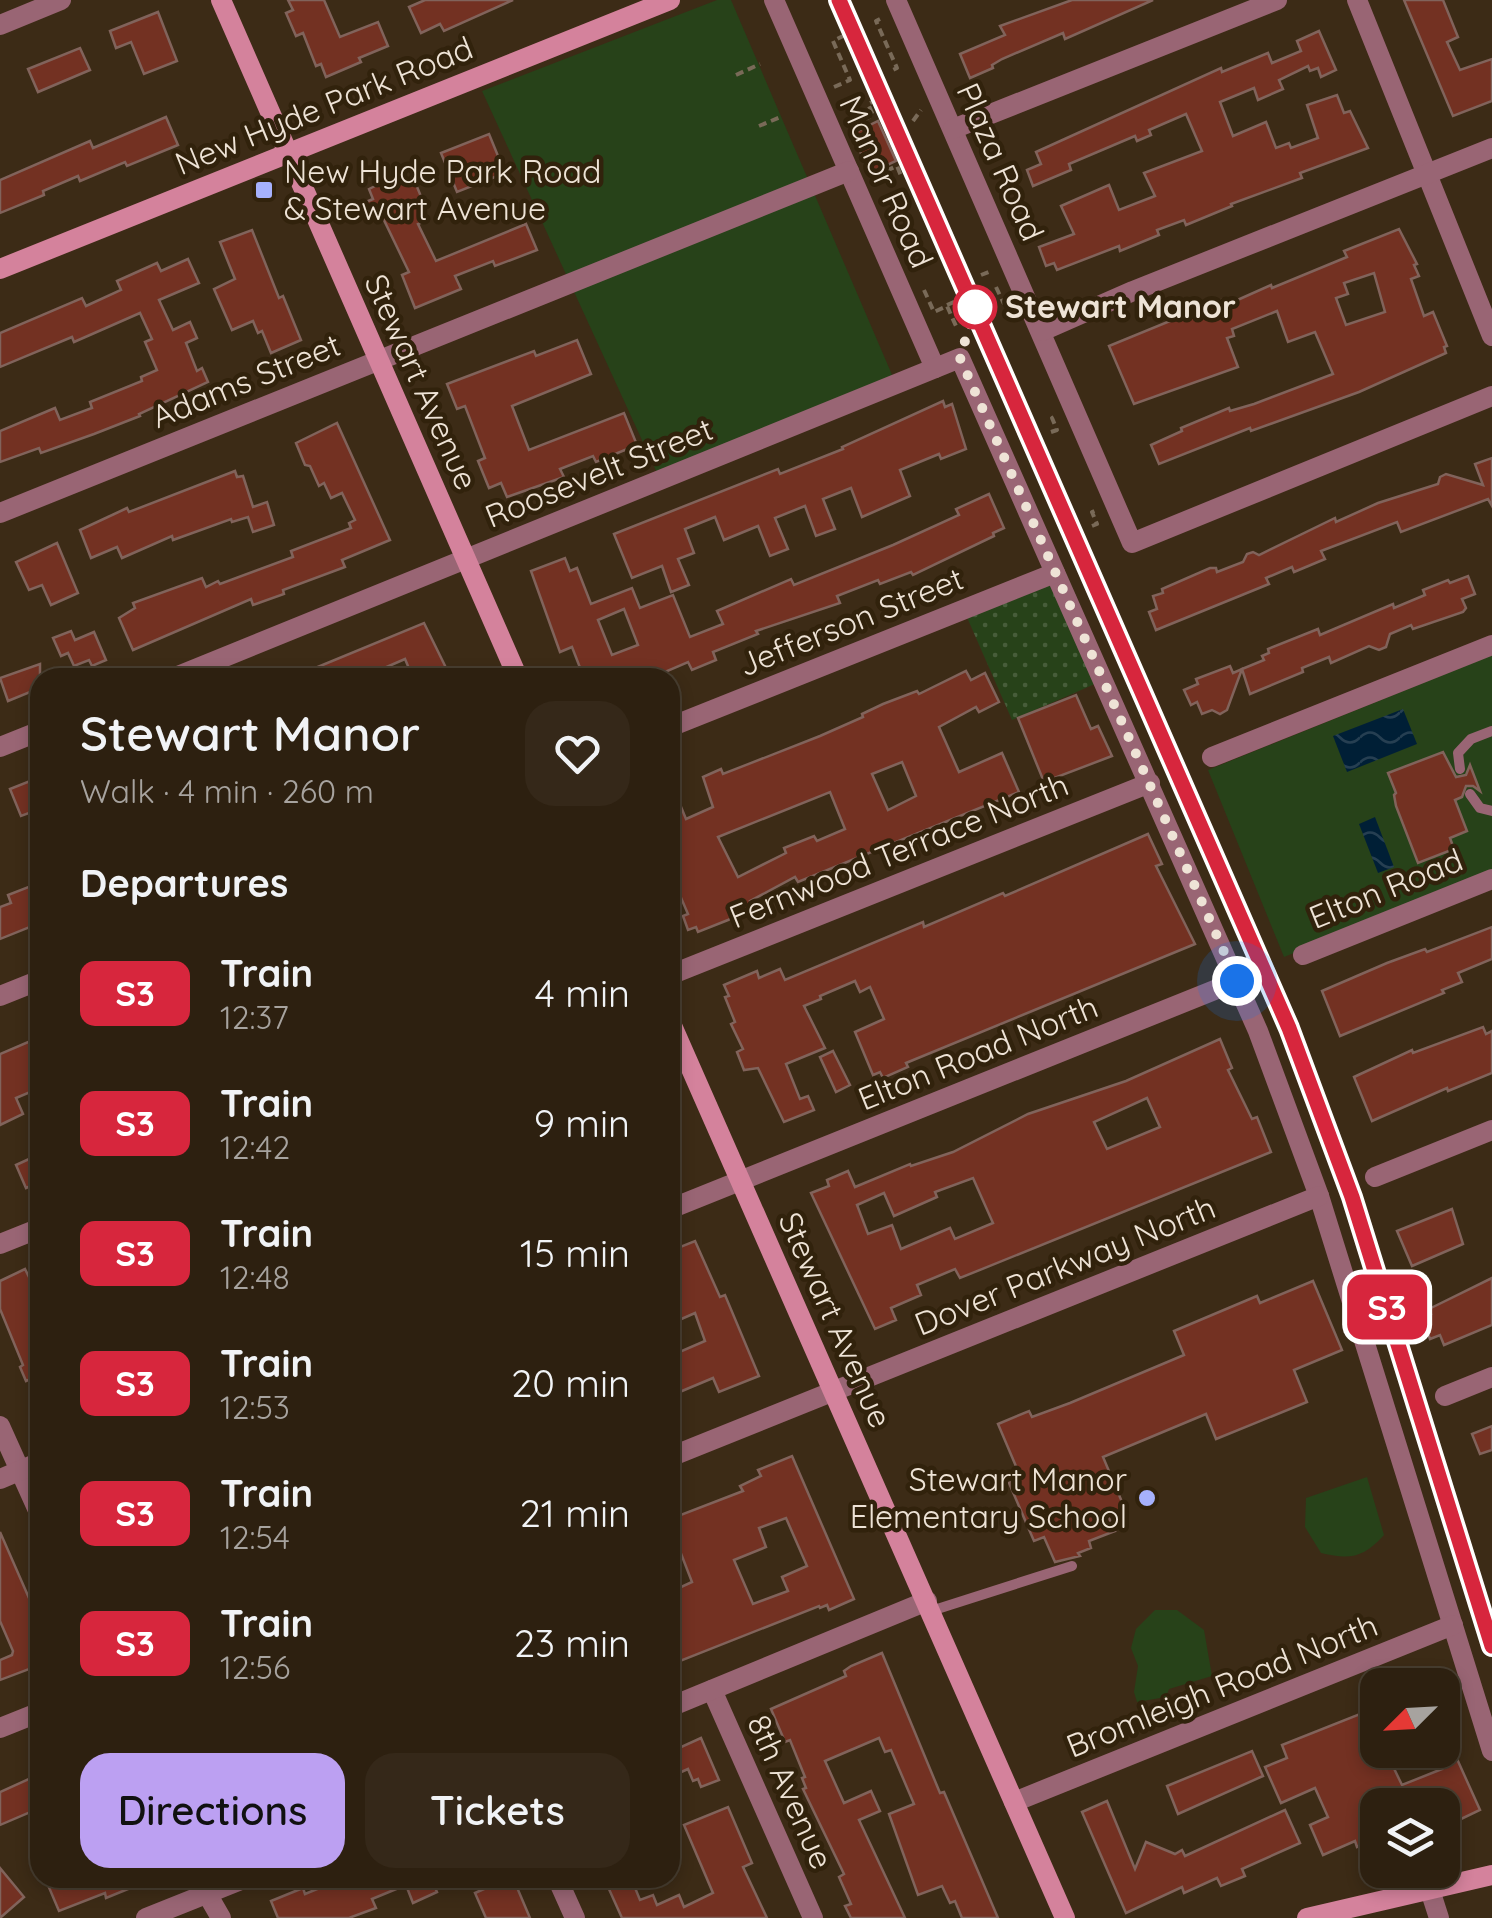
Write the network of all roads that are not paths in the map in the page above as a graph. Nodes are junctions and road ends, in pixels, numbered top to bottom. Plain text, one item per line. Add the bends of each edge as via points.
1 (61, 0) edge
2 (221, 0) edge
3 (670, 0) edge
4 (774, 0) edge
5 (896, 0) edge
6 (1277, 0) edge
7 (1357, 0) edge
8 (0, 24) edge
9 (953, 129) junction
10 (1492, 148) edge
11 (288, 153) junction
12 (848, 172) junction
13 (1427, 174) junction
14 (0, 268) edge
15 (1042, 331) junction
16 (1492, 336) edge
17 (379, 360) junction
18 (935, 368) junction
19 (1492, 396) edge
20 (0, 513) edge
21 (466, 560) junction
22 (1055, 572) junction
23 (1492, 645) edge
24 (198, 668) edge
25 (514, 668) edge
26 (680, 723) edge
27 (1492, 731) edge
28 (30, 735) edge
29 (0, 747) edge
30 (1212, 758) dead end
31 (1460, 769) dead end
32 (1150, 783) junction
33 (1470, 794) dead end
34 (1492, 811) edge
35 (1492, 879) edge
36 (1302, 955) dead end
37 (680, 971) edge
38 (1237, 981) junction
39 (30, 984) edge
40 (0, 996) edge
41 (680, 1044) edge
42 (1492, 1130) edge
43 (1375, 1177) dead end
44 (741, 1181) junction
45 (1318, 1196) junction
46 (680, 1205) edge
47 (30, 1232) edge
48 (0, 1244) edge
49 (1492, 1378) edge
50 (834, 1391) junction
51 (1445, 1396) dead end
52 (0, 1426) edge
53 (680, 1453) edge
54 (20, 1470) edge
55 (30, 1493) edge
56 (1072, 1566) dead end
57 (929, 1606) junction
58 (1453, 1625) junction
59 (712, 1690) junction
60 (680, 1703) edge
61 (30, 1716) edge
62 (0, 1728) edge
63 (1492, 1752) edge
64 (1014, 1802) junction
65 (1492, 1876) edge
66 (198, 1888) edge
67 (203, 1888) edge
68 (562, 1888) edge
69 (1430, 1890) junction
70 (146, 1918) edge
71 (221, 1918) edge
72 (575, 1918) edge
73 (813, 1918) edge
74 (1065, 1918) edge
75 (1307, 1918) edge
76 (1439, 1918) edge

1 - 8 street
2 - 11 main road, Stewart Avenue
3 - 11 main road, New Hyde Park Road
4 - 12 street, Manor Road
5 - 9 street, Plaza Road
6 - 9 street
7 - 13 street
9 - 15 street, Plaza Road
10 - 13 street
11 - 14 main road, New Hyde Park Road
11 - 17 main road, Stewart Avenue
12 - 17 street, Adams Street
12 - 18 street, Manor Road
13 - 15 street
13 - 16 street
15 - 19 street, Plaza Road via 1132,543
17 - 20 street, Adams Street
17 - 21 main road, Stewart Avenue
18 - 21 street, Roosevelt Street
18 - 22 street via 960,358
21 - 24 street, Roosevelt Street
21 - 25 main road, Stewart Avenue
22 - 26 street, Jefferson Street
22 - 32 street
23 - 30 street
27 - 31 lane via 1464,744
28 - 29 street
32 - 37 street, Fernwood Terrace North
32 - 38 street
33 - 34 lane
35 - 36 street, Elton Road
38 - 44 street, Elton Road North
38 - 45 street
39 - 40 street
41 - 44 main road, Stewart Avenue
42 - 43 street
44 - 46 street, Elton Road North
44 - 50 main road, Stewart Avenue
45 - 50 street, Dover Parkway North
45 - 58 street
47 - 48 street
49 - 51 street
50 - 53 street, Dover Parkway North
50 - 57 main road, Stewart Avenue
52 - 54 street
54 - 55 street
56 - 57 lane
57 - 59 street
57 - 64 main road, Stewart Avenue
58 - 63 street
58 - 64 street, Bromleigh Road North
59 - 60 street
59 - 73 street, 8th Avenue
61 - 62 street
64 - 74 main road, Stewart Avenue
65 - 69 main road
66 - 70 street
67 - 71 street
68 - 72 street
69 - 75 main road
69 - 76 street

